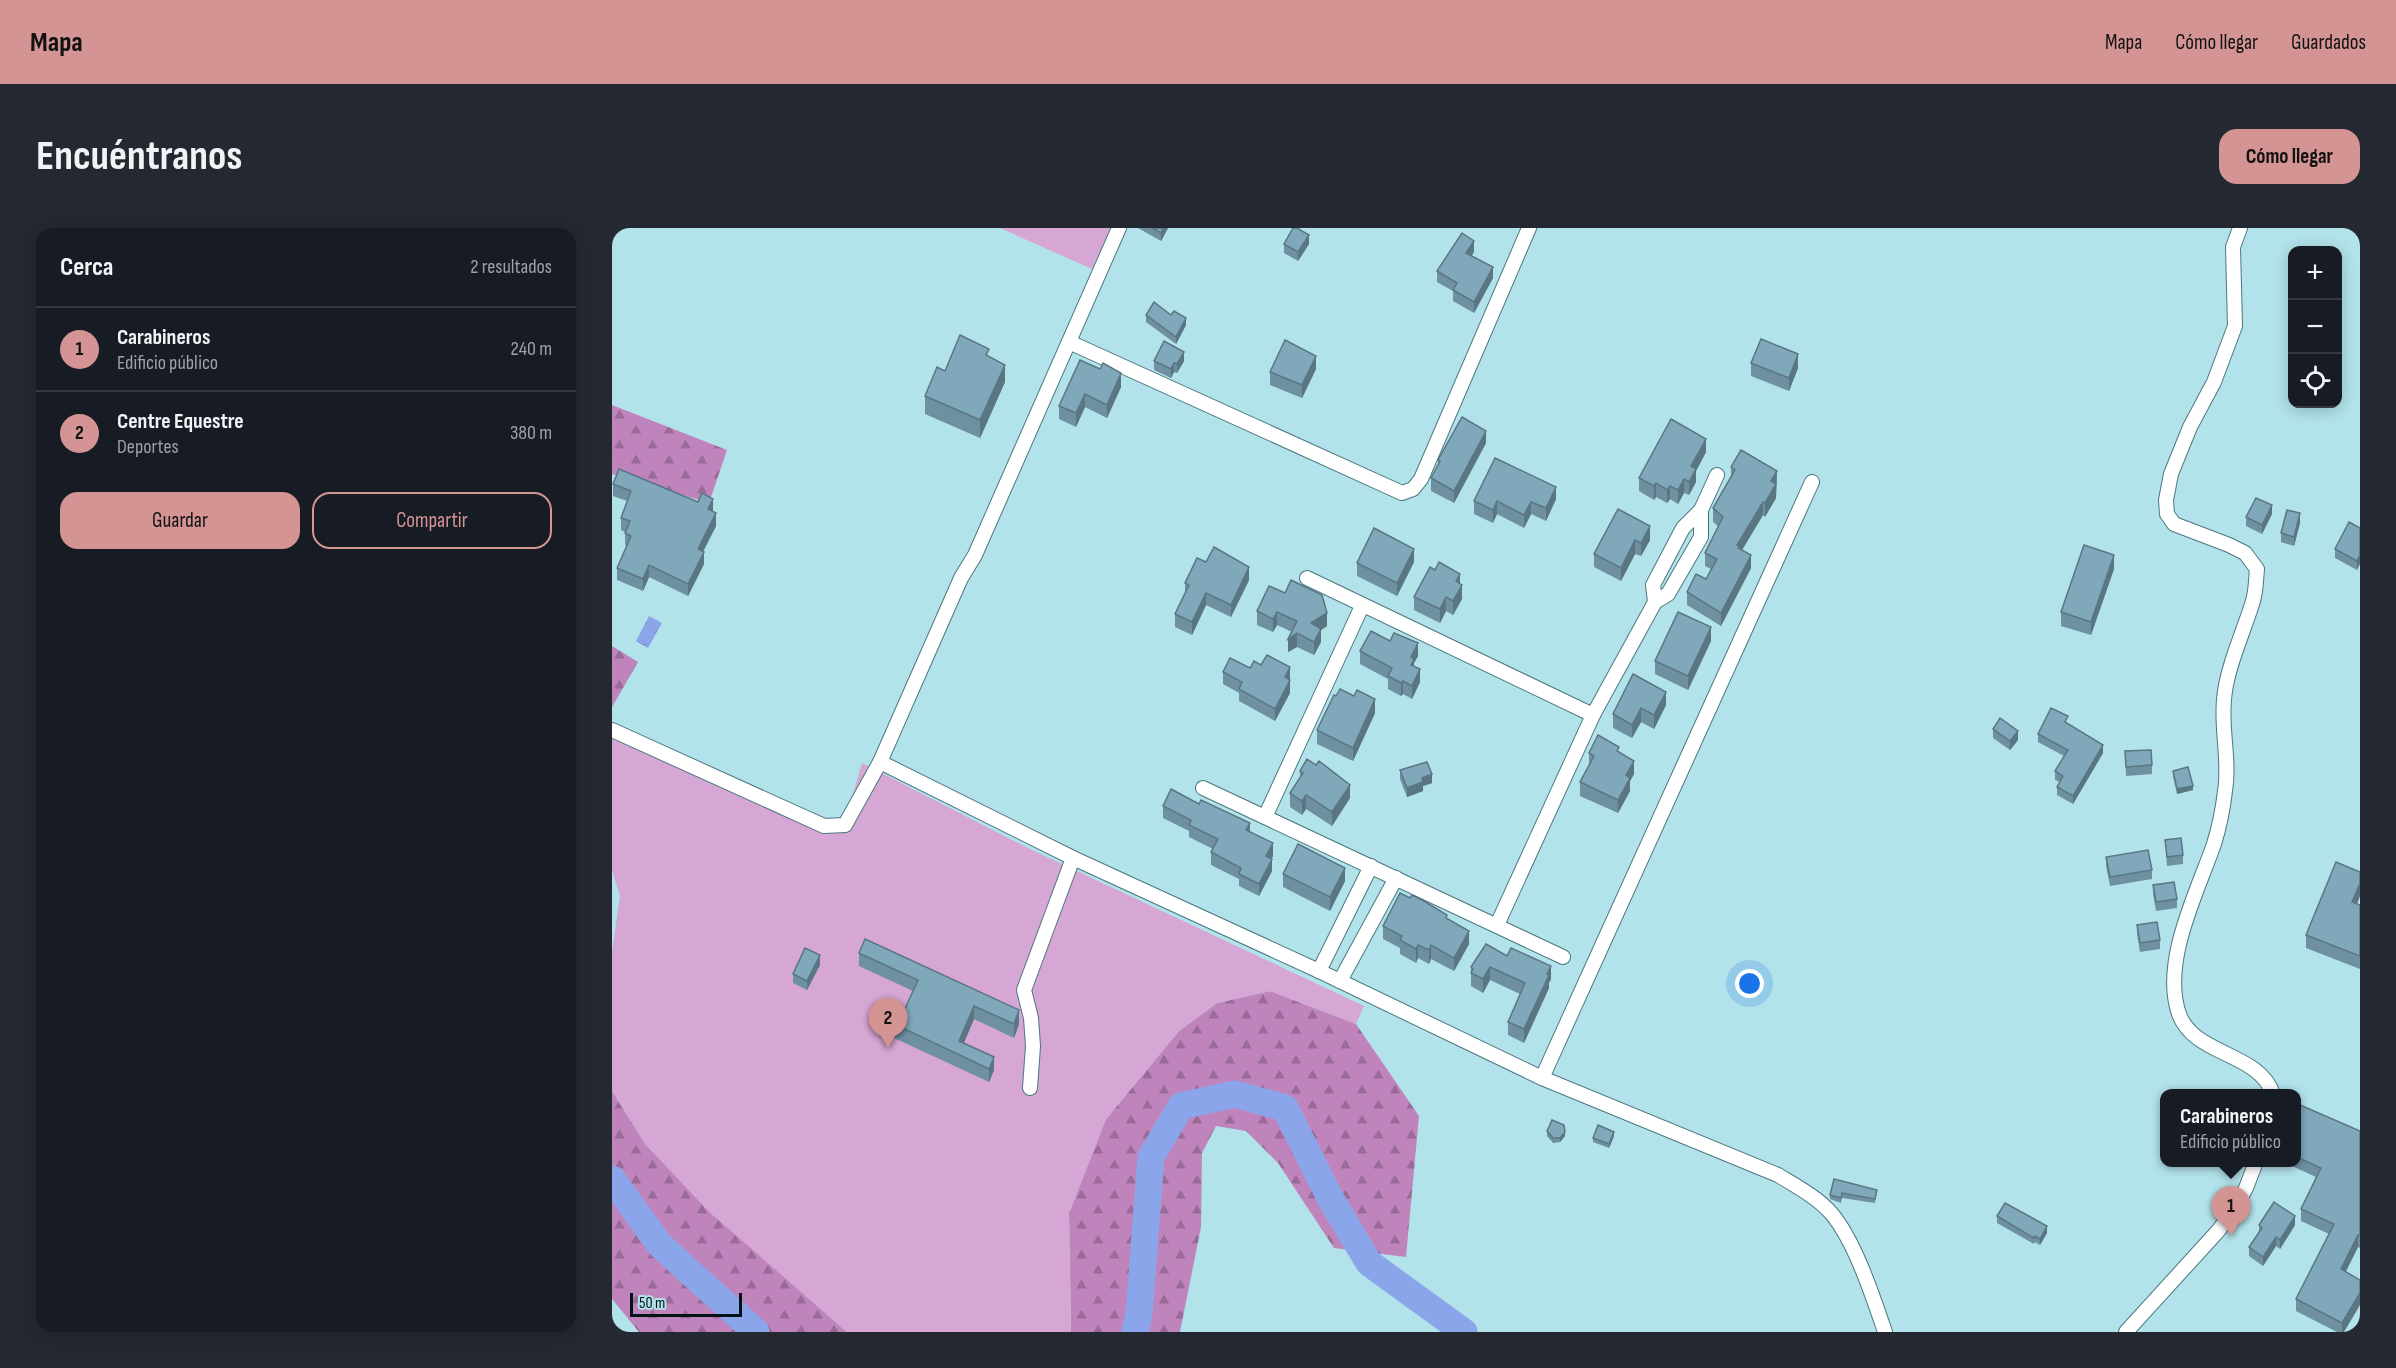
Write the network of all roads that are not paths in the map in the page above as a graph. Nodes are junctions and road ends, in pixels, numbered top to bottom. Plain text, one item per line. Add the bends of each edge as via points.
1 (1119, 228) edge
2 (1529, 228) edge
3 (2240, 228) edge
4 (1069, 342) junction
5 (1717, 476) dead end
6 (1812, 482) dead end
7 (1701, 510) junction
8 (1307, 578) dead end
9 (1655, 602) junction
10 (1362, 606) junction
11 (1593, 715) junction
12 (612, 730) edge
13 (880, 762) junction
14 (1203, 788) dead end
15 (1265, 817) junction
16 (1073, 858) junction
17 (1371, 866) junction
18 (1396, 878) junction
19 (1497, 925) junction
20 (1563, 957) dead end
21 (1319, 971) junction
22 (1340, 981) junction
23 (1542, 1078) junction
24 (1030, 1088) dead end
25 (2270, 1089) edge
26 (2254, 1167) edge
27 (1885, 1332) edge
28 (2126, 1332) edge

1 - 4 street
2 - 4 street via 1421,479 1413,489 1402,493
3 - 25 street via 2234,247 2235,326 2171,474 2166,500 2167,514 2174,524 2245,553 2257,569 2253,600 2224,699 2226,789 2214,843 2191,900 2173,987 2180,1016 2194,1035 2252,1067
4 - 13 street
5 - 7 street
6 - 23 street
7 - 9 street via 1683,528 1653,585
7 - 9 street via 1701,537 1668,594
8 - 10 street
9 - 11 street
10 - 11 street
10 - 15 street
11 - 19 street
12 - 13 street via 824,826 844,825
13 - 16 street
14 - 15 street
15 - 17 street
16 - 21 street
16 - 24 street via 1024,990 1033,1046
17 - 18 street
17 - 21 street
18 - 19 street
18 - 22 street
19 - 20 street
21 - 22 street
22 - 23 street
23 - 27 street via 1764,1168 1810,1196 1831,1214 1844,1233
26 - 28 street via 2229,1217

